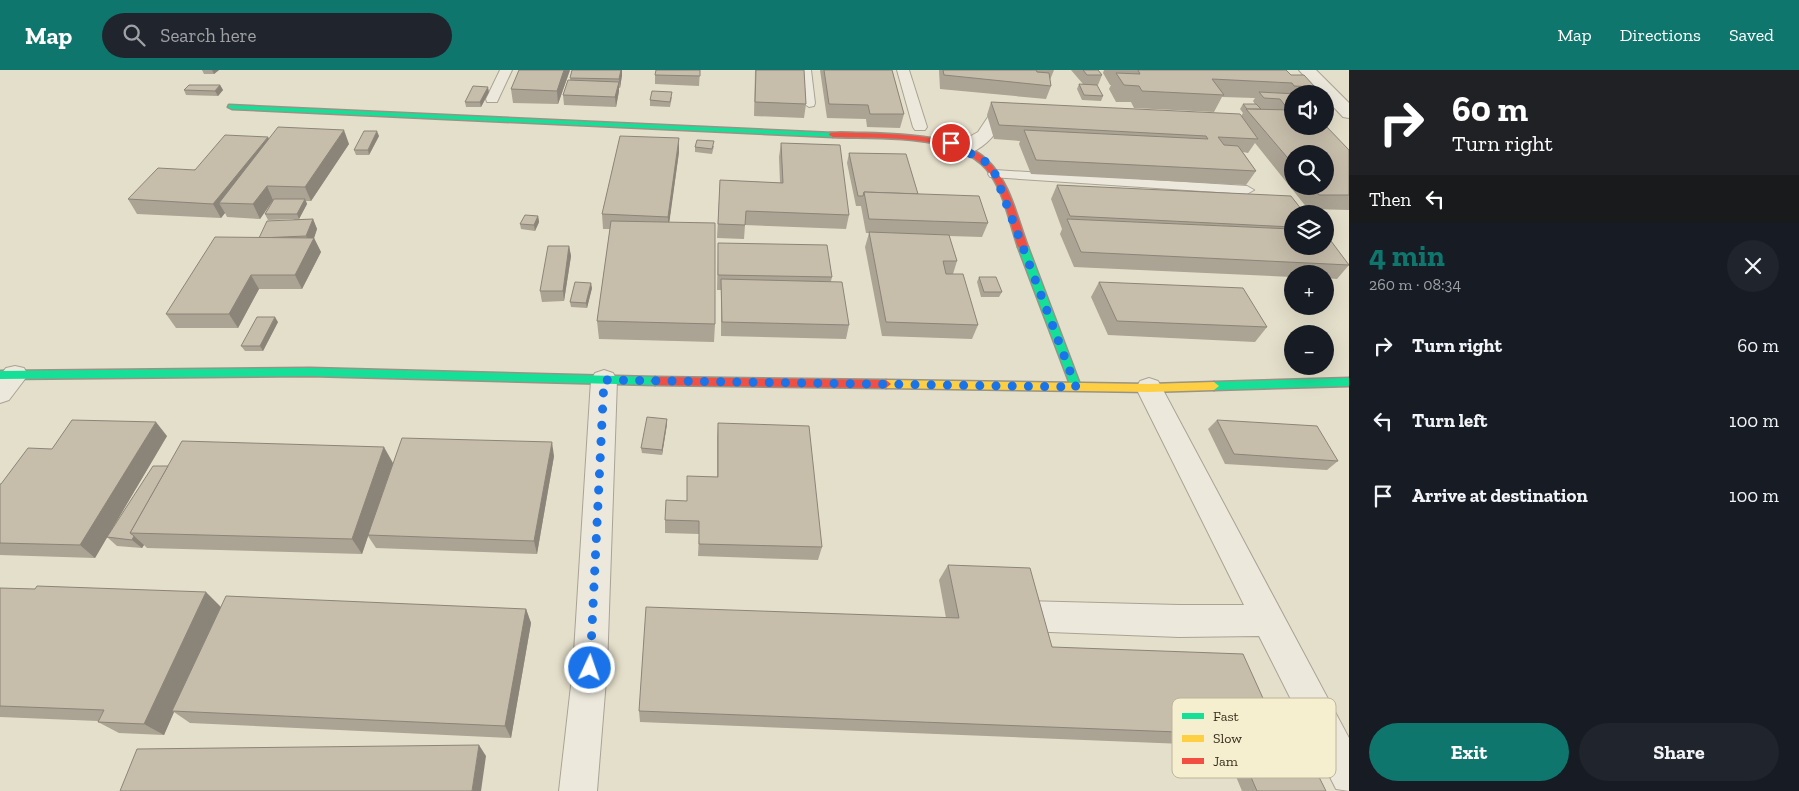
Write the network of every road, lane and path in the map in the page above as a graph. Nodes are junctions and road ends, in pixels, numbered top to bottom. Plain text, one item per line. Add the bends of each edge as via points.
1 (506, 70) edge
2 (805, 70) edge
3 (903, 70) edge
4 (1308, 70) edge
5 (492, 99) dead end
6 (809, 103) dead end
7 (232, 107) dead end
8 (1349, 113) edge
9 (1040, 117) edge
10 (920, 127) dead end
11 (962, 149) junction
12 (995, 174) junction
13 (1248, 190) edge
14 (604, 380) junction
15 (5, 381) edge
16 (1349, 382) edge
17 (1076, 387) junction
18 (1149, 388) junction
19 (1024, 616) edge
20 (1268, 620) junction
21 (1308, 698) edge
22 (1336, 751) edge
23 (1349, 776) edge
24 (578, 791) edge

1 - 5 lane
2 - 6 lane
3 - 10 lane
4 - 8 street
7 - 11 street via 912,139 951,143
9 - 11 street via 994,120 985,136
11 - 12 street via 986,162
12 - 13 lane
12 - 17 street
14 - 15 street via 310,372
14 - 17 street
14 - 24 street via 590,668
16 - 18 street
17 - 18 street
18 - 20 street
19 - 20 street
20 - 21 street
22 - 23 street

